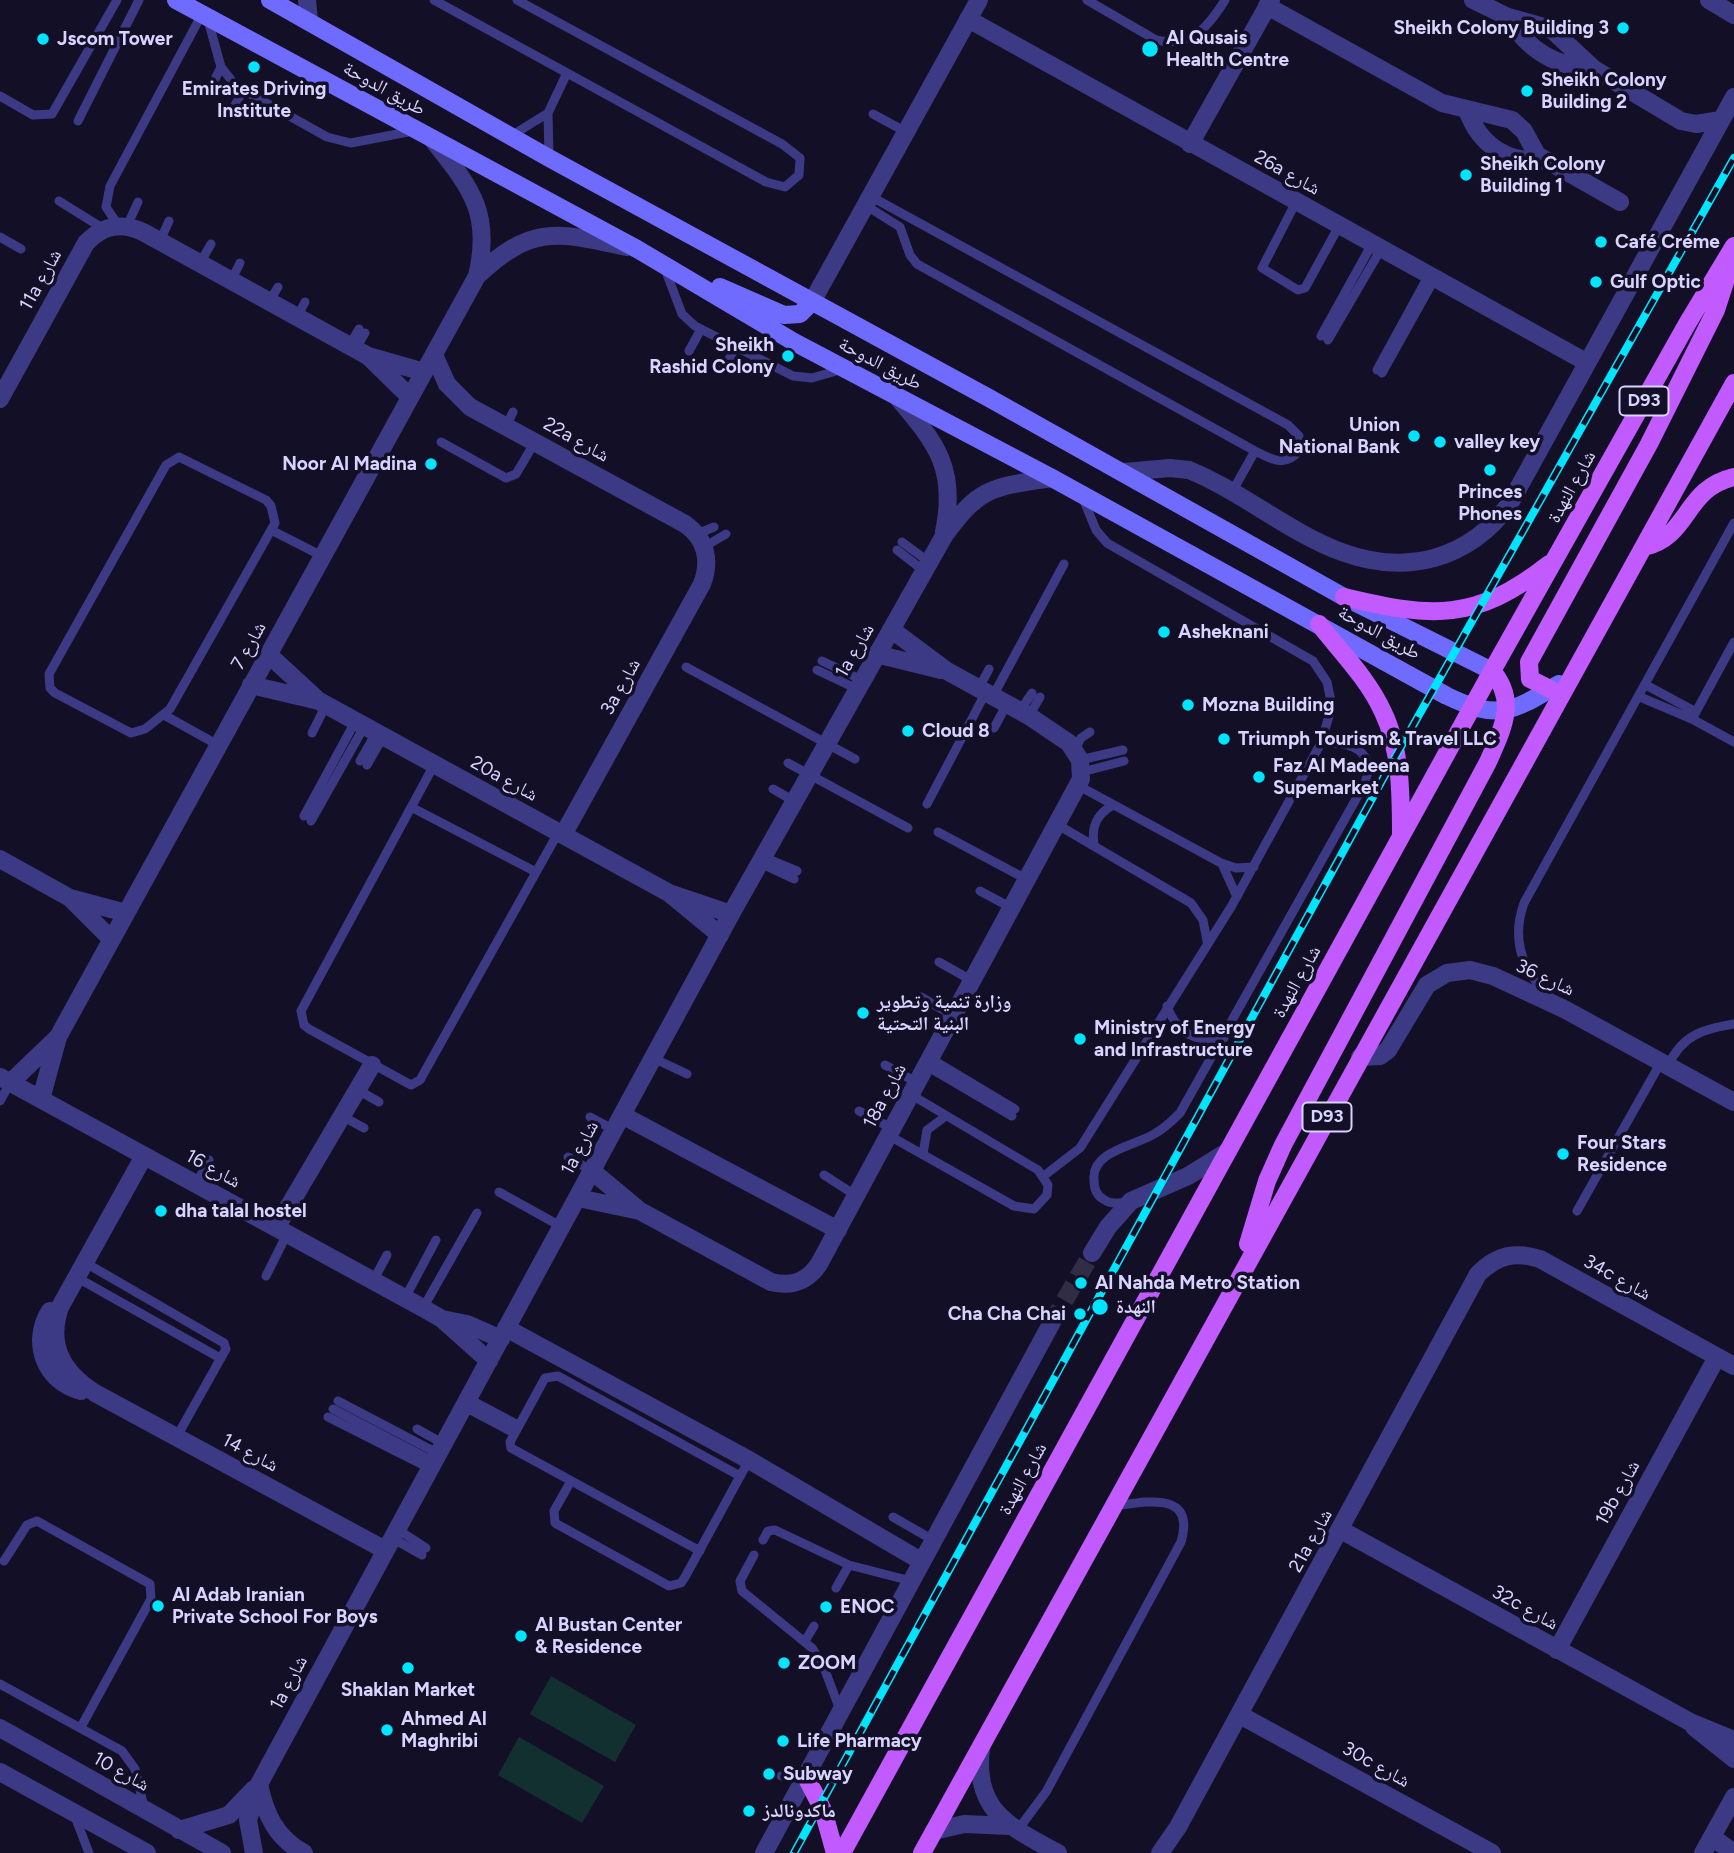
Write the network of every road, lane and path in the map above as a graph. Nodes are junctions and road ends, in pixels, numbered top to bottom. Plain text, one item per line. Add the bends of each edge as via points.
1 (117, 0) edge
2 (139, 0) edge
3 (176, 0) edge
4 (270, 0) edge
5 (307, 0) edge
6 (434, 0) edge
7 (517, 0) edge
8 (979, 0) edge
9 (1087, 0) edge
10 (1225, 0) edge
11 (1473, 0) edge
12 (1709, 0) edge
13 (1269, 3) edge
14 (1734, 15) edge
15 (205, 16) junction
16 (1508, 17) junction
17 (968, 19) junction
18 (309, 21) junction
19 (221, 67) junction
20 (1594, 69) junction
21 (567, 74) junction
22 (243, 91) junction
23 (208, 93) dead end
24 (0, 96) edge
25 (1734, 97) edge
26 (234, 107) dead end
27 (1467, 110) junction
28 (548, 113) junction
29 (873, 114) dead end
30 (1721, 120) junction
31 (78, 121) dead end
32 (415, 130) junction
33 (906, 132) junction
34 (510, 136) junction
35 (433, 140) junction
36 (1190, 144) junction
37 (549, 158) junction
38 (1546, 160) junction
39 (59, 201) dead end
40 (868, 201) junction
41 (138, 202) dead end
42 (1296, 202) junction
43 (1620, 202) dead end
44 (909, 220) junction
45 (169, 221) dead end
46 (1339, 226) junction
47 (114, 227) junction
48 (903, 230) junction
49 (0, 237) edge
50 (160, 241) junction
51 (211, 244) dead end
52 (1376, 246) junction
53 (1734, 246) edge
54 (21, 249) dead end
55 (638, 249) junction
56 (1734, 254) edge
57 (200, 263) junction
58 (240, 263) dead end
59 (663, 264) junction
60 (477, 276) junction
61 (1432, 277) junction
62 (231, 281) junction
63 (812, 302) junction
64 (701, 329) junction
65 (362, 331) dead end
66 (1324, 338) dead end
67 (736, 347) junction
68 (358, 351) junction
69 (689, 351) dead end
70 (434, 355) junction
71 (1586, 362) junction
72 (723, 369) dead end
73 (845, 369) junction
74 (1379, 371) dead end
75 (424, 372) junction
76 (1734, 383) edge
77 (410, 397) junction
78 (898, 397) junction
79 (0, 399) edge
80 (441, 442) dead end
81 (544, 442) junction
82 (1255, 451) junction
83 (1124, 472) junction
84 (1734, 477) edge
85 (1052, 478) junction
86 (1232, 492) junction
87 (1081, 494) junction
88 (1734, 523) edge
89 (273, 531) junction
90 (726, 534) dead end
91 (944, 536) junction
92 (705, 541) junction
93 (900, 546) dead end
94 (1644, 547) junction
95 (322, 556) junction
96 (1557, 557) junction
97 (1064, 564) dead end
98 (927, 566) junction
99 (1344, 597) junction
100 (1319, 624) junction
101 (891, 630) junction
102 (1734, 642) edge
103 (268, 654) junction
104 (876, 654) junction
105 (820, 665) dead end
106 (687, 667) dead end
107 (989, 669) dead end
108 (947, 671) junction
109 (1492, 671) junction
110 (1570, 677) junction
111 (859, 684) junction
112 (251, 685) junction
113 (1646, 685) junction
114 (1550, 689) junction
115 (1036, 695) dead end
116 (1640, 697) junction
117 (1002, 701) junction
118 (322, 703) junction
119 (1472, 708) junction
120 (1507, 710) junction
121 (164, 715) junction
122 (1694, 715) junction
123 (994, 728) dead end
124 (370, 730) junction
125 (1090, 732) dead end
126 (312, 733) dead end
127 (1734, 742) edge
128 (1321, 743) junction
129 (826, 744) junction
130 (218, 745) junction
131 (1123, 750) dead end
132 (855, 759) dead end
133 (1124, 761) dead end
134 (364, 763) dead end
135 (788, 763) dead end
136 (434, 765) junction
137 (1079, 767) junction
138 (809, 774) junction
139 (773, 789) dead end
140 (794, 801) junction
141 (927, 804) dead end
142 (1113, 805) junction
143 (411, 807) junction
144 (307, 819) dead end
145 (1058, 824) junction
146 (908, 828) dead end
147 (938, 832) dead end
148 (560, 834) junction
149 (1401, 838) junction
150 (1094, 844) junction
151 (0, 859) edge
152 (761, 860) junction
153 (1221, 863) junction
154 (1254, 867) junction
155 (536, 872) junction
156 (796, 875) dead end
157 (1026, 879) junction
158 (980, 891) dead end
159 (668, 894) junction
160 (1237, 897) junction
161 (70, 898) junction
162 (1010, 907) junction
163 (126, 913) junction
164 (731, 914) junction
165 (720, 935) junction
166 (110, 939) junction
167 (1207, 941) junction
168 (939, 962) dead end
169 (971, 980) junction
170 (921, 997) dead end
171 (1167, 1006) junction
172 (1564, 1009) junction
173 (952, 1016) junction
174 (1734, 1024) edge
175 (58, 1037) junction
176 (1224, 1038) junction
177 (1360, 1057) junction
178 (653, 1058) junction
179 (927, 1061) junction
180 (1664, 1064) junction
181 (372, 1065) junction
182 (885, 1065) dead end
183 (687, 1074) dead end
184 (5, 1080) edge
185 (354, 1088) junction
186 (913, 1088) junction
187 (41, 1099) junction
188 (0, 1101) edge
189 (379, 1102) dead end
190 (1734, 1102) edge
191 (859, 1111) dead end
192 (1014, 1113) dead end
193 (342, 1116) junction
194 (590, 1116) dead end
195 (946, 1116) junction
196 (618, 1122) junction
197 (364, 1128) dead end
198 (890, 1132) junction
199 (1227, 1152) junction
200 (923, 1154) junction
201 (144, 1156) junction
202 (568, 1157) dead end
203 (209, 1160) dead end
204 (592, 1171) junction
205 (824, 1175) dead end
206 (1045, 1175) junction
207 (196, 1184) junction
208 (499, 1192) dead end
209 (855, 1195) junction
210 (578, 1198) junction
211 (1131, 1201) junction
212 (640, 1211) junction
213 (1577, 1211) dead end
214 (477, 1213) dead end
215 (562, 1227) junction
216 (838, 1230) junction
217 (282, 1231) junction
218 (436, 1240) dead end
219 (1092, 1253) tunnel mouth
220 (387, 1255) dead end
221 (1241, 1271) junction
222 (1478, 1274) joint
223 (266, 1276) dead end
224 (76, 1277) junction
225 (373, 1281) junction
226 (405, 1298) junction
227 (423, 1308) junction
228 (442, 1319) junction
229 (1051, 1324) tunnel mouth
230 (503, 1333) junction
231 (1717, 1357) junction
232 (220, 1358) junction
233 (489, 1361) junction
234 (1734, 1366) edge
235 (467, 1403) junction
236 (417, 1429) dead end
237 (516, 1429) junction
238 (176, 1438) junction
239 (437, 1457) junction
240 (749, 1460) junction
241 (740, 1476) junction
242 (571, 1480) junction
243 (1112, 1507) junction
244 (893, 1517) dead end
245 (1341, 1530) junction
246 (392, 1539) junction
247 (763, 1540) dead end
248 (933, 1540) junction
249 (424, 1551) dead end
250 (700, 1551) junction
251 (754, 1555) dead end
252 (4, 1561) dead end
253 (921, 1561) junction
254 (849, 1565) junction
255 (911, 1581) junction
256 (836, 1588) dead end
257 (814, 1626) dead end
258 (805, 1642) junction
259 (1557, 1650) junction
260 (0, 1684) edge
261 (841, 1713) junction
262 (1240, 1715) junction
263 (1690, 1722) junction
264 (81, 1727) junction
265 (0, 1728) edge
266 (1734, 1740) edge
267 (981, 1748) junction
268 (1734, 1759) edge
269 (0, 1773) edge
270 (781, 1776) dead end
271 (806, 1777) junction
272 (259, 1784) junction
273 (1734, 1797) edge
274 (144, 1808) junction
275 (73, 1812) junction
276 (1178, 1827) junction
277 (1014, 1828) junction
278 (180, 1830) junction
279 (934, 1831) junction
280 (1707, 1845) edge
281 (89, 1853) edge
282 (147, 1853) edge
283 (222, 1853) edge
284 (254, 1853) edge
285 (304, 1853) edge
286 (764, 1853) edge
287 (835, 1853) edge
288 (842, 1853) edge
289 (923, 1853) edge
290 (1058, 1853) edge
291 (1160, 1853) edge
292 (1169, 1853) edge
293 (1492, 1853) edge
294 (1734, 1853) edge

1 - 24 lane via 52,114 33,115
2 - 31 lane
3 - 15 main road, طريق الدوحة
4 - 18 main road, طريق الدوحة
5 - 18 street
6 - 21 lane
7 - 21 lane via 793,151 800,158 799,175 785,187 766,182
8 - 17 street
9 - 10 lane via 1167,42 1198,35
11 - 16 street
12 - 14 street
13 - 27 street via 1442,103
13 - 36 street
15 - 19 lane
15 - 32 main road, طريق الدوحة
15 - 47 lane via 110,186 106,207
16 - 20 street via 1551,29
16 - 20 street via 1526,42 1544,56 1564,65
17 - 33 street
17 - 36 street, 26a شارع
18 - 34 main road, طريق الدوحة
19 - 22 lane
19 - 23 lane
20 - 30 street via 1685,123
21 - 28 lane
22 - 26 lane
22 - 32 lane via 343,142
25 - 30 street
27 - 38 street via 1512,120 1537,155
27 - 38 street via 1480,136 1503,155 1524,161
28 - 34 lane
28 - 37 lane
29 - 33 lane
30 - 71 street
32 - 35 main road, طريق الدوحة
33 - 40 street
34 - 37 main road, طريق الدوحة
35 - 55 main road, طريق الدوحة
35 - 60 street, شارع 7 via 465,180 481,215
36 - 42 street, 26a شارع
37 - 63 main road, طريق الدوحة
38 - 43 street
39 - 47 lane
40 - 44 lane
40 - 48 lane
40 - 63 street
41 - 47 lane
42 - 46 street, 26a شارع
42 - 46 lane via 1262,268 1298,290 1305,288
44 - 48 lane
44 - 82 lane via 1288,425 1299,436 1299,451 1287,461
45 - 50 lane
46 - 52 street, 26a شارع
47 - 50 street
47 - 79 street, 11a شارع via 86,243
48 - 82 lane via 917,264
49 - 54 lane
50 - 57 street
51 - 57 lane
52 - 61 street, 26a شارع
52 - 66 lane
53 - 96 main road, شارع النهدة / D93
55 - 59 main road, طريق الدوحة
55 - 60 street, شارع 7 via 548,235 510,248
55 - 63 main road via 784,315 800,314
56 - 114 main road via 1716,310 1693,357 1530,662 1530,679
57 - 62 street
58 - 62 lane
59 - 64 lane via 682,314
59 - 73 main road, طريق الدوحة
60 - 70 street, شارع 7
61 - 71 street, 26a شارع
61 - 74 lane
62 - 68 street via 274,294
63 - 83 main road, طريق الدوحة
64 - 67 lane
64 - 69 lane
65 - 68 lane
67 - 72 lane
67 - 73 lane via 799,377
68 - 75 street
68 - 77 street
70 - 75 street, شارع 7
70 - 81 street, 22a شارع via 453,393 470,407 510,419
71 - 86 street via 1501,516 1477,538 1448,554 1402,564 1356,558 1329,548
73 - 78 main road, طريق الدوحة
75 - 77 street, شارع 7
76 - 94 main road, D93
77 - 95 street, شارع 7
78 - 85 main road, طريق الدوحة
78 - 91 street, 1a شارع via 928,433 944,463 949,495
80 - 81 lane via 510,478
81 - 92 street, 22a شارع via 583,461
82 - 86 lane
83 - 86 street via 1179,468
83 - 99 main road, طريق الدوحة
84 - 94 main road via 1706,488 1668,538
85 - 87 main road, طريق الدوحة
85 - 91 street, 1a شارع via 989,490 967,505
87 - 100 main road, طريق الدوحة
87 - 128 lane via 1096,530 1107,543 1313,661 1327,682 1332,706
88 - 113 lane
89 - 95 lane
89 - 121 lane
89 - 121 lane via 275,514 266,500 185,459 175,458 166,465 48,682 70,702 131,733
90 - 92 lane
91 - 98 street, 1a شارع
92 - 148 street, 3a شارع via 702,584
93 - 98 lane
94 - 110 main road, D93
95 - 103 street, شارع 7
96 - 99 main road via 1494,600 1468,610 1421,612
96 - 109 main road, شارع النهدة / D93
97 - 117 lane
98 - 101 street, 1a شارع
99 - 109 main road, طريق الدوحة
100 - 119 main road, طريق الدوحة
100 - 149 main road via 1384,714 1401,793
101 - 104 street, 1a شارع
101 - 108 street
102 - 122 lane
103 - 112 street, شارع 7
103 - 118 street, 20a شارع
104 - 108 street
104 - 111 street, 1a شارع
105 - 111 lane
106 - 129 lane
107 - 117 lane
108 - 117 street
109 - 119 main road, شارع النهدة / D93
109 - 120 main road via 1504,689
110 - 114 main road, طريق الدوحة
110 - 177 main road, D93
111 - 129 street, 1a شارع
112 - 118 street, 20a شارع
112 - 130 street, شارع 7
113 - 116 lane
113 - 122 lane
114 - 120 main road, طريق الدوحة
115 - 117 lane
116 - 122 lane
116 - 172 lane via 1520,914 1518,939 1524,964
117 - 123 lane
117 - 137 street
117 - 141 lane
118 - 124 street, 20a شارع
118 - 126 lane
119 - 120 main road, طريق الدوحة via 1489,713
119 - 149 main road, شارع النهدة / D93
120 - 221 main road via 1488,762 1283,1146 1267,1181
121 - 130 lane
122 - 127 lane
124 - 134 lane
124 - 136 street, 20a شارع
124 - 144 lane
125 - 137 lane via 1081,738
128 - 154 lane
128 - 176 lane via 1344,742 1360,749 1368,774
129 - 132 lane
129 - 138 street, 1a شارع
130 - 163 street, شارع 7
131 - 137 lane
133 - 137 lane
135 - 138 lane
136 - 143 lane
136 - 148 street, 20a شارع
137 - 142 lane
137 - 145 street, 18a شارع
138 - 140 street, 1a شارع
138 - 146 lane
139 - 140 lane
140 - 152 street, 1a شارع
142 - 150 lane via 1094,825
142 - 153 lane
143 - 155 lane
143 - 181 lane via 301,1011 309,1029
145 - 150 lane
145 - 157 street, 18a شارع
147 - 157 lane
148 - 155 lane
148 - 159 street, 20a شارع
149 - 199 main road, شارع النهدة / D93
150 - 167 lane via 1191,903 1203,920
151 - 161 street
152 - 156 lane
152 - 164 street, 1a شارع
153 - 154 lane
153 - 160 lane
154 - 160 lane
155 - 181 lane via 418,1083 407,1084
157 - 162 street, 18a شارع
158 - 162 lane
159 - 164 street, 20a شارع
159 - 165 street, 20a شارع
160 - 167 lane
161 - 163 street
161 - 166 street
162 - 169 street, 18a شارع
163 - 166 street, شارع 7
164 - 165 street, 1a شارع
165 - 178 street, 1a شارع
166 - 175 street, شارع 7
167 - 171 lane
168 - 169 lane
169 - 173 street, 18a شارع
170 - 173 lane
171 - 176 lane via 1171,1018 1188,1035 1200,1040
171 - 206 lane via 1080,1148
172 - 177 street, شارع 36 via 1482,972 1459,970 1427,985 1388,1050 1380,1056
172 - 180 street, شارع 36
173 - 179 street, 18a شارع
174 - 180 lane via 1695,1032
175 - 184 street, شارع 7
175 - 187 street, شارع 7
176 - 211 lane via 1172,1121 1096,1165 1094,1189 1101,1199
177 - 221 main road, D93
178 - 183 lane
178 - 196 street, 1a شارع
179 - 186 street, 18a شارع
179 - 192 lane
180 - 190 street, شارع 36
180 - 213 lane
181 - 185 street
182 - 186 lane
184 - 187 street, شارع 16
184 - 188 lane
185 - 189 lane
185 - 193 street
186 - 195 lane
186 - 198 street, 18a شارع
187 - 201 street, شارع 16
191 - 198 lane
193 - 197 lane
193 - 217 street
194 - 196 lane
195 - 200 lane via 926,1130
195 - 206 lane
196 - 204 street, 1a شارع
196 - 216 street
198 - 200 lane
198 - 209 street, 18a شارع
199 - 211 street via 1188,1176
199 - 288 main road, شارع النهدة / D93
200 - 206 lane via 1024,1210 1034,1209 1047,1195
201 - 207 street, شارع 16
201 - 224 street, شارع 14
202 - 204 lane
203 - 207 lane
204 - 210 street, 1a شارع
204 - 212 street, 18a شارع
205 - 209 lane
207 - 217 street, شارع 16
208 - 215 lane
209 - 216 street, 18a شارع
210 - 212 street, 18a شارع
210 - 215 street, 1a شارع
211 - 219 street
212 - 216 street, 18a شارع via 782,1285 813,1273
214 - 227 lane
215 - 230 street, 1a شارع
217 - 223 lane
217 - 225 street, شارع 16
218 - 226 lane
220 - 225 lane
221 - 243 main road, D93
222 - 231 street, 34c شارع via 1500,1258 1527,1255 1540,1259
222 - 245 street, 21a شارع
224 - 232 lane
224 - 232 lane via 223,1341 226,1349
224 - 238 street, شارع 14 via 56,1319 58,1356 77,1381 94,1393
225 - 226 street, شارع 16
226 - 227 street, شارع 16
227 - 228 street, شارع 16
228 - 230 street, شارع 16
228 - 233 street, شارع 16
229 - 248 street
230 - 233 street, 1a شارع
230 - 240 street, شارع 16
231 - 234 street, 34c شارع
231 - 259 street, 19b شارع
232 - 238 lane
233 - 235 street, 1a شارع
235 - 237 lane
235 - 239 street, 1a شارع
236 - 239 lane
237 - 241 lane via 545,1378 558,1376
237 - 242 lane via 511,1448
238 - 246 street, شارع 14
239 - 239 lane via 333,1409
239 - 246 street, 1a شارع
240 - 241 lane
240 - 253 street, شارع 16
241 - 250 lane
242 - 250 lane
242 - 250 lane via 554,1511 555,1523 663,1584 681,1583
243 - 267 main road, D93
243 - 277 lane via 1169,1504 1182,1514 1181,1542 1046,1792
244 - 248 lane
245 - 259 street, 32c شارع
245 - 262 street, 21a شارع
246 - 249 lane
246 - 272 street, 1a شارع
247 - 254 lane via 768,1531 775,1530
248 - 253 street
251 - 258 lane via 740,1581 742,1591
252 - 264 lane via 26,1525 37,1521 150,1584 151,1599
253 - 255 street
254 - 255 lane
254 - 256 lane
255 - 261 street
257 - 258 lane
258 - 261 lane via 822,1665
259 - 263 street, 32c شارع
260 - 264 lane
261 - 271 street
262 - 276 street, 21a شارع
262 - 293 street, 30c شارع
263 - 266 street, 32c شارع
263 - 268 street, 32c شارع
264 - 274 lane via 127,1756 135,1769
265 - 274 street, شارع 10
267 - 277 street via 979,1766 987,1800
267 - 279 main road, D93
269 - 275 street
270 - 271 lane
271 - 286 street
271 - 287 main road via 823,1810
272 - 278 street, 1a شارع via 229,1815
272 - 284 street, 1a شارع via 248,1820
272 - 285 street via 275,1828
273 - 280 street
274 - 278 street, شارع 10
275 - 281 lane
275 - 282 street
276 - 291 street, 21a شارع
276 - 292 street, 21a شارع
277 - 279 street via 964,1824
277 - 290 street
278 - 283 street, شارع 10
279 - 289 main road, D93
280 - 294 street

